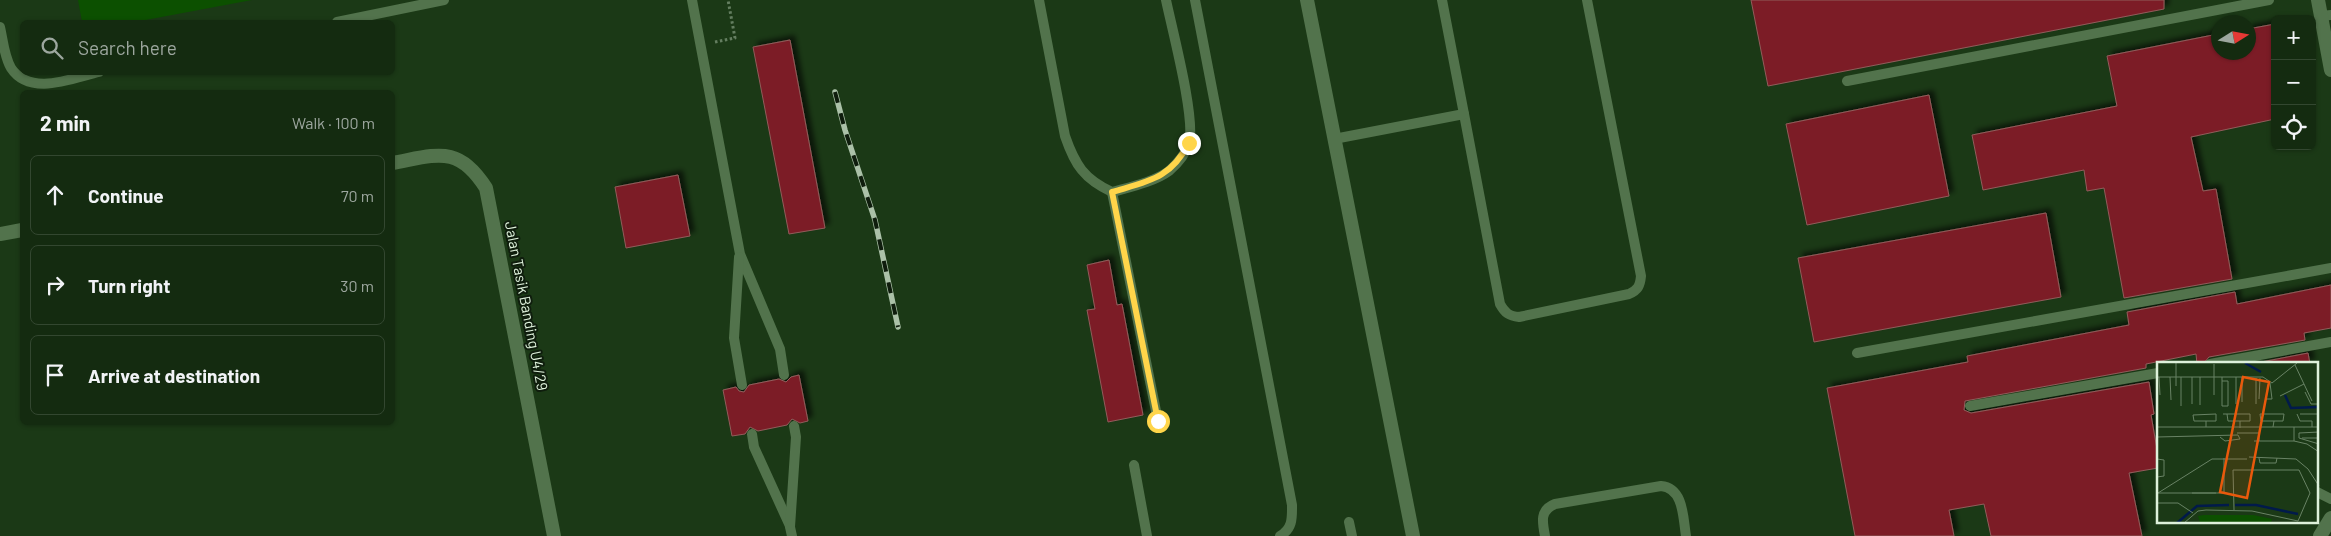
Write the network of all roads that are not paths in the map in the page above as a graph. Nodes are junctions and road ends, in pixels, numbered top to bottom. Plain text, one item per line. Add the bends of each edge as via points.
1 (441, 0) edge
2 (692, 0) edge
3 (1039, 0) edge
4 (1166, 0) edge
5 (1195, 0) edge
6 (1307, 0) edge
7 (1442, 0) edge
8 (1587, 0) edge
9 (2269, 0) edge
10 (2318, 0) edge
11 (2326, 15) edge
12 (346, 20) edge
13 (0, 26) edge
14 (2331, 70) edge
15 (85, 75) edge
16 (1847, 81) dead end
17 (1464, 114) junction
18 (1334, 139) junction
19 (395, 163) edge
20 (1112, 192) junction
21 (20, 230) edge
22 (0, 234) edge
23 (740, 254) junction
24 (2331, 268) edge
25 (2331, 342) edge
26 (1857, 353) dead end
27 (2221, 362) edge
28 (2157, 373) edge
29 (784, 375) dead end
30 (742, 385) dead end
31 (1970, 406) dead end
32 (1158, 421) dead end
33 (794, 426) dead end
34 (752, 434) dead end
35 (1134, 465) dead end
36 (2318, 492) edge
37 (2331, 499) edge
38 (2331, 518) edge
39 (1349, 522) dead end
40 (791, 531) edge
41 (554, 536) edge
42 (1147, 536) edge
43 (1280, 536) edge
44 (1352, 536) edge
45 (1413, 536) edge
46 (1545, 536) edge
47 (1686, 536) edge
48 (2320, 536) edge

1 - 12 lane
2 - 23 lane
3 - 20 lane via 1070,152 1086,177
4 - 20 lane via 1191,121 1189,143 1181,159 1168,171
5 - 43 lane via 1292,505 1292,522 1288,532
6 - 18 street
7 - 17 lane
8 - 17 lane via 1641,276 1636,291 1519,317 1504,312
9 - 16 lane
10 - 11 street
11 - 14 street
13 - 15 lane via 5,54 11,68 20,77 42,84
17 - 18 lane
18 - 45 street
19 - 41 street, Jalan Tasik Banding U4/29 via 451,156 476,173 486,188
20 - 32 lane
21 - 22 street
23 - 29 lane via 780,349
23 - 30 lane via 734,338
24 - 26 lane
25 - 27 lane
28 - 31 lane
33 - 40 lane
34 - 40 lane via 754,447
35 - 42 lane
36 - 37 lane
38 - 48 street
39 - 44 lane
46 - 47 lane via 1543,514 1547,507 1661,486 1676,492

